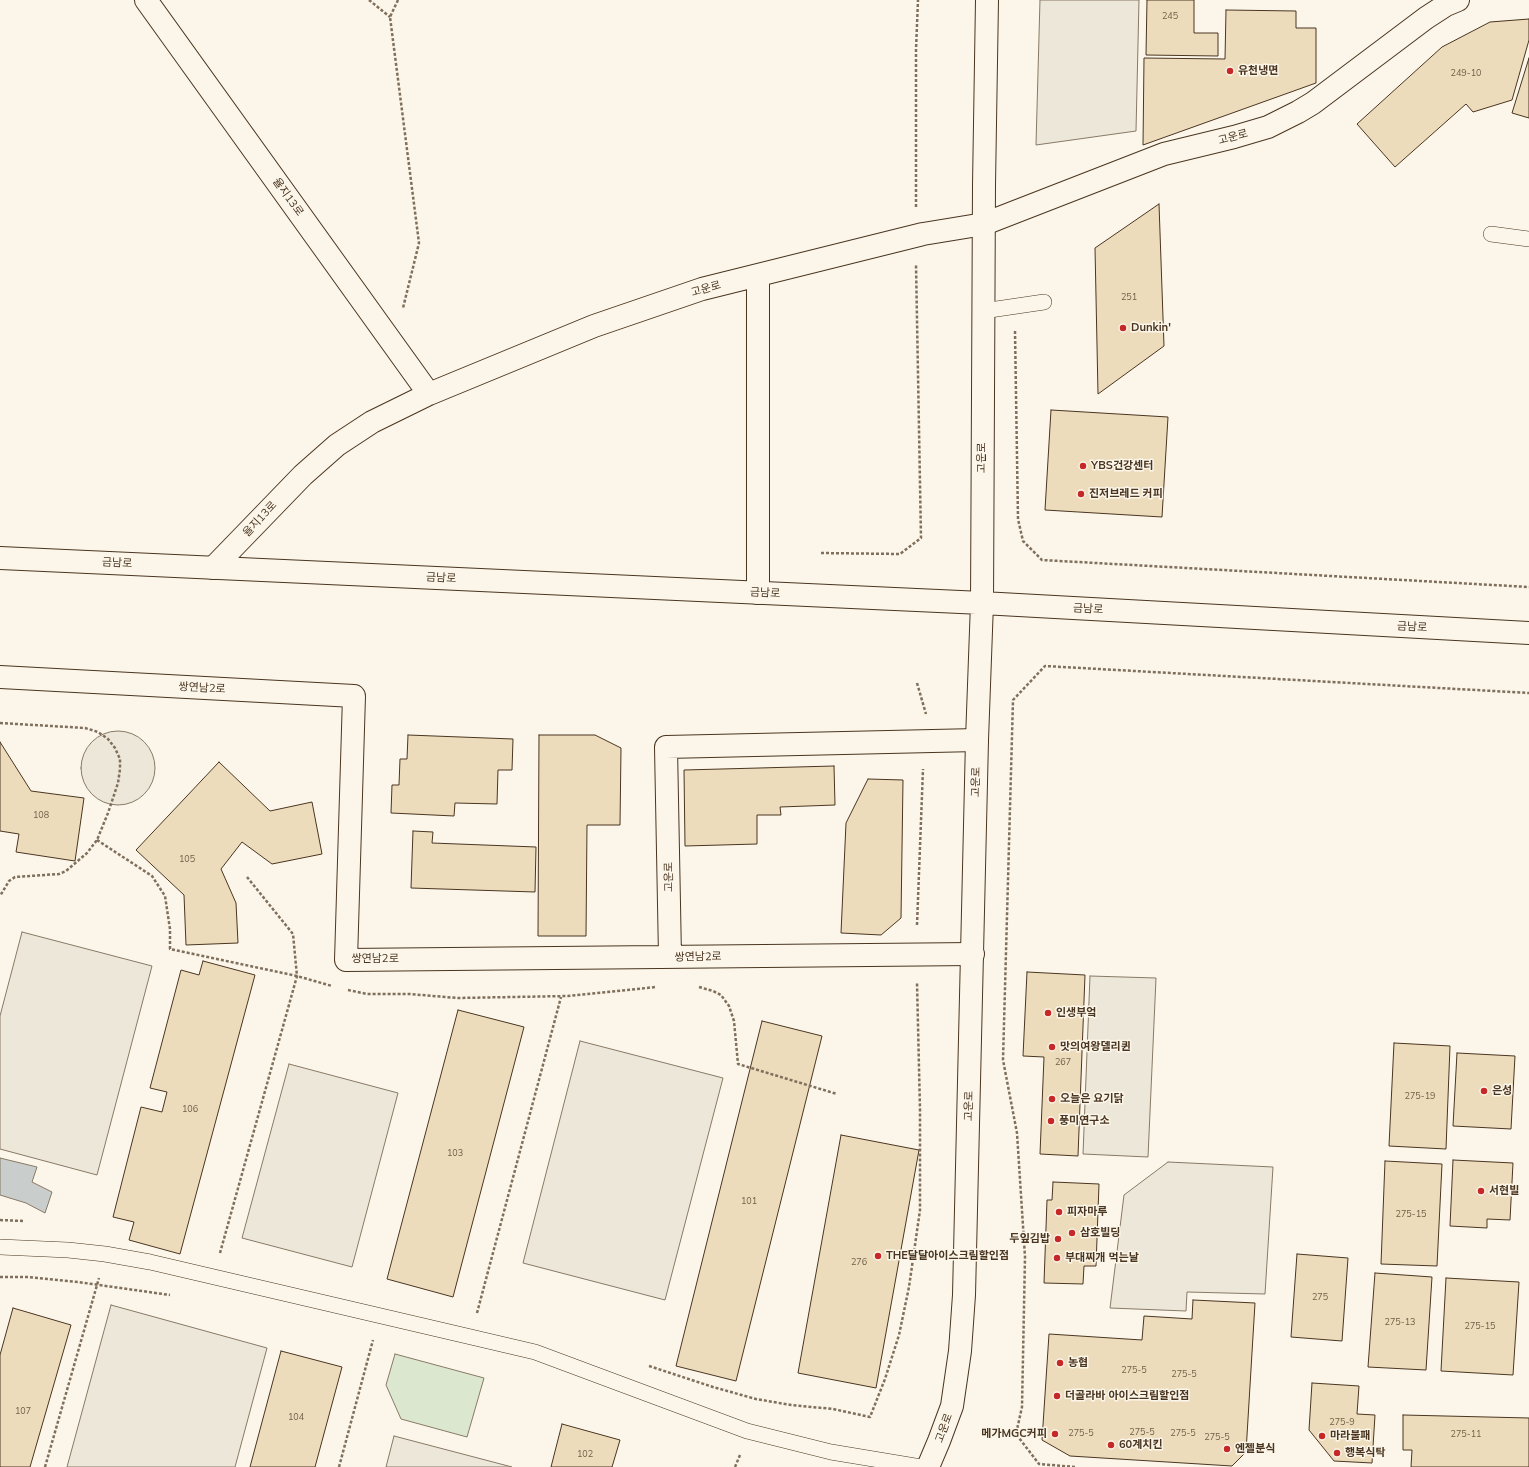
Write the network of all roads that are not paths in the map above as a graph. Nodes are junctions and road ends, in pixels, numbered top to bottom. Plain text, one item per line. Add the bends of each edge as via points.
1 (146, 0) edge
2 (987, 0) edge
3 (1458, 0) edge
4 (984, 224) junction
5 (1491, 234) dead end
6 (1529, 239) edge
7 (758, 275) junction
8 (1044, 302) dead end
9 (983, 310) junction
10 (594, 326) joint
11 (429, 394) junction
12 (0, 558) edge
13 (213, 568) junction
14 (758, 593) junction
15 (982, 604) junction
16 (1529, 633) edge
17 (0, 677) edge
18 (977, 740) junction
19 (973, 954) junction
20 (670, 958) junction
21 (0, 1247) edge
22 (921, 1467) edge
23 (928, 1467) edge

1 - 11 street, 율지13로
2 - 4 street, 고운로
3 - 4 street, 고운로 via 1426,18 1326,94 1268,127 1164,154
4 - 7 street, 고운로 via 923,234
4 - 9 street, 고운로
5 - 6 lane
7 - 10 street, 고운로 via 702,289
7 - 14 street
8 - 9 lane
9 - 15 street, 고운로
10 - 11 street, 율지13로
11 - 13 street, 율지13로 via 372,422 337,445 303,475
12 - 13 street, 금남로
13 - 14 street, 금남로
14 - 15 street, 금남로
15 - 16 street, 금남로
15 - 18 street, 고운로
17 - 20 street, 쌍연남2로 via 354,696 346,960
18 - 19 street, 고운로
18 - 20 street, 고운로 via 666,747
19 - 20 street, 쌍연남2로
19 - 23 street, 고운로 via 964,1295 960,1351 950,1411
21 - 22 lane via 105,1254 196,1272 534,1352 747,1431 831,1452

